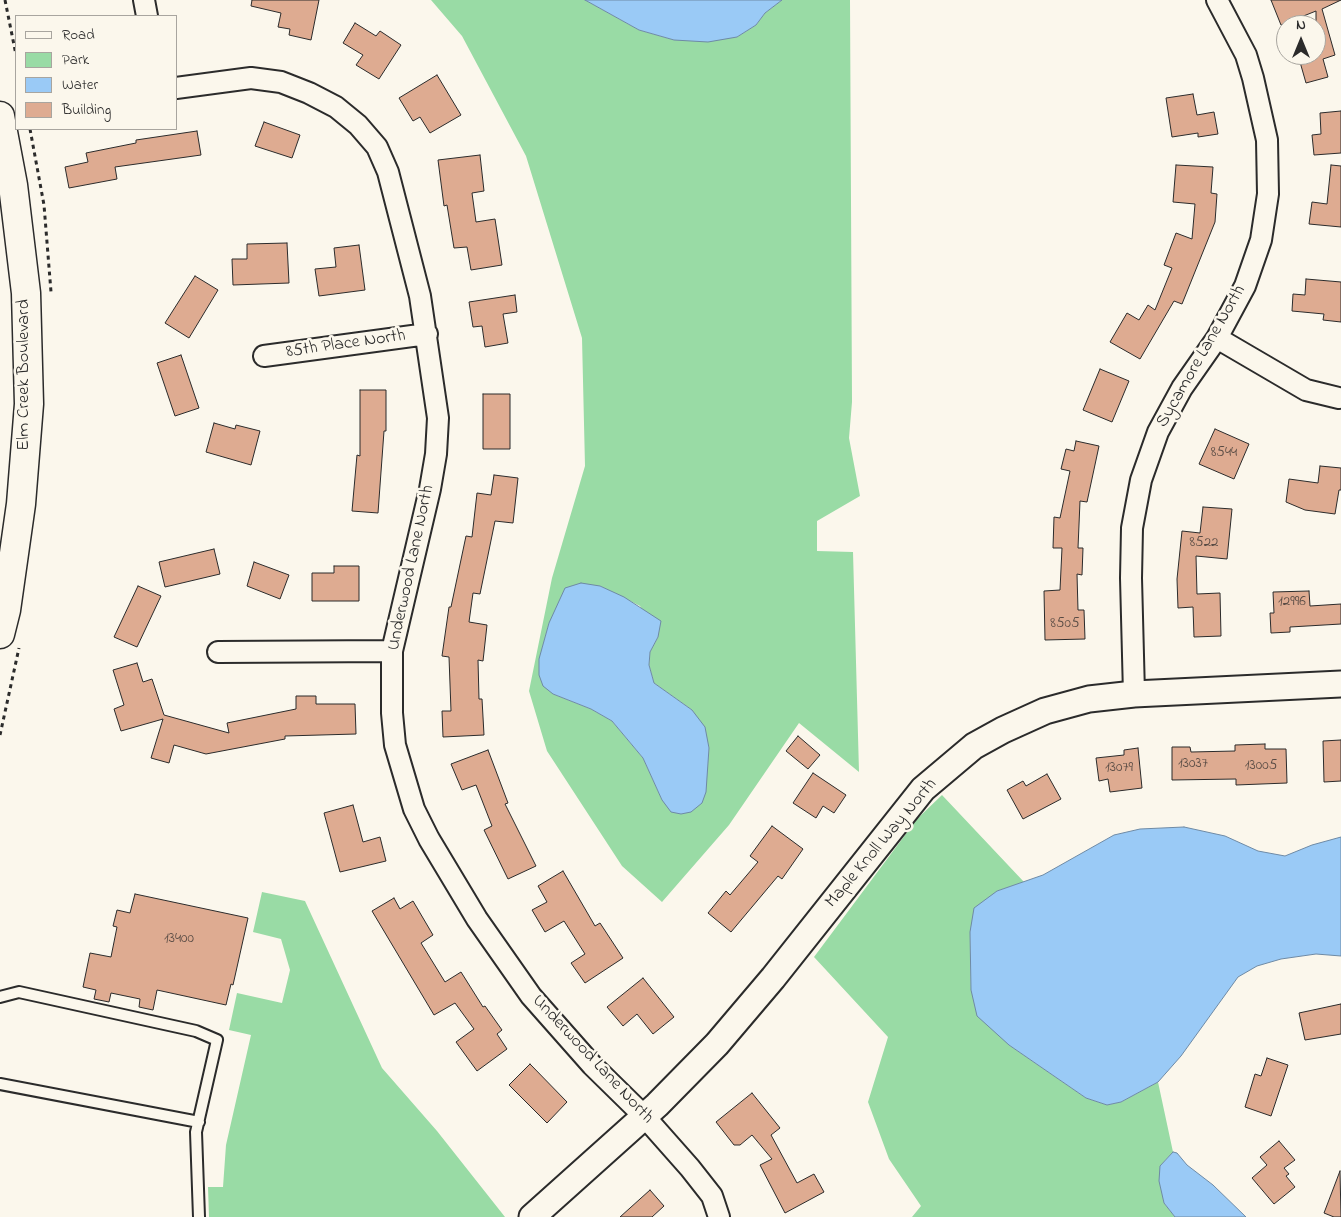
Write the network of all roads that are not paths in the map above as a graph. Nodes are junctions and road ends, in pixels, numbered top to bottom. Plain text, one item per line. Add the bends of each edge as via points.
1 (144, 0) edge
2 (1217, 0) edge
3 (147, 15) edge
4 (178, 88) edge
5 (4, 118) edge
6 (427, 334) junction
7 (1217, 338) junction
8 (264, 356) dead end
9 (1339, 398) dead end
10 (0, 634) edge
11 (392, 651) junction
12 (218, 652) dead end
13 (1341, 684) edge
14 (1134, 694) junction
15 (0, 997) edge
16 (0, 1084) edge
17 (644, 1116) junction
18 (198, 1122) junction
19 (199, 1217) edge
20 (532, 1217) edge
21 (719, 1217) edge

1 - 3 street
2 - 7 street, Sycamore Lane North via 1246,55 1253,78 1267,140 1268,170 1261,240 1244,286
4 - 6 street, Underwood Lane North via 251,78 281,82 310,93 358,125 377,147 388,172
5 - 10 main road, Elm Creek Boulevard via 26,293 29,404 21,504
6 - 8 street, 85th Place North
6 - 11 street, Underwood Lane North via 438,418 436,454
7 - 9 street via 1306,390
7 - 14 street, Sycamore Lane North via 1182,388 1158,432 1141,480 1132,528
11 - 12 street
11 - 17 street, Underwood Lane North via 392,713 396,745 414,809 429,839 531,996 592,1065
13 - 14 street, Maple Knoll Way North
14 - 17 street, Maple Knoll Way North via 1088,698 1044,711 974,746 923,789 718,1044
15 - 18 lane via 19,992 196,1031 217,1040
16 - 18 lane
17 - 20 street, Maple Knoll Way North
17 - 21 street, Underwood Lane North via 712,1196
18 - 19 lane

